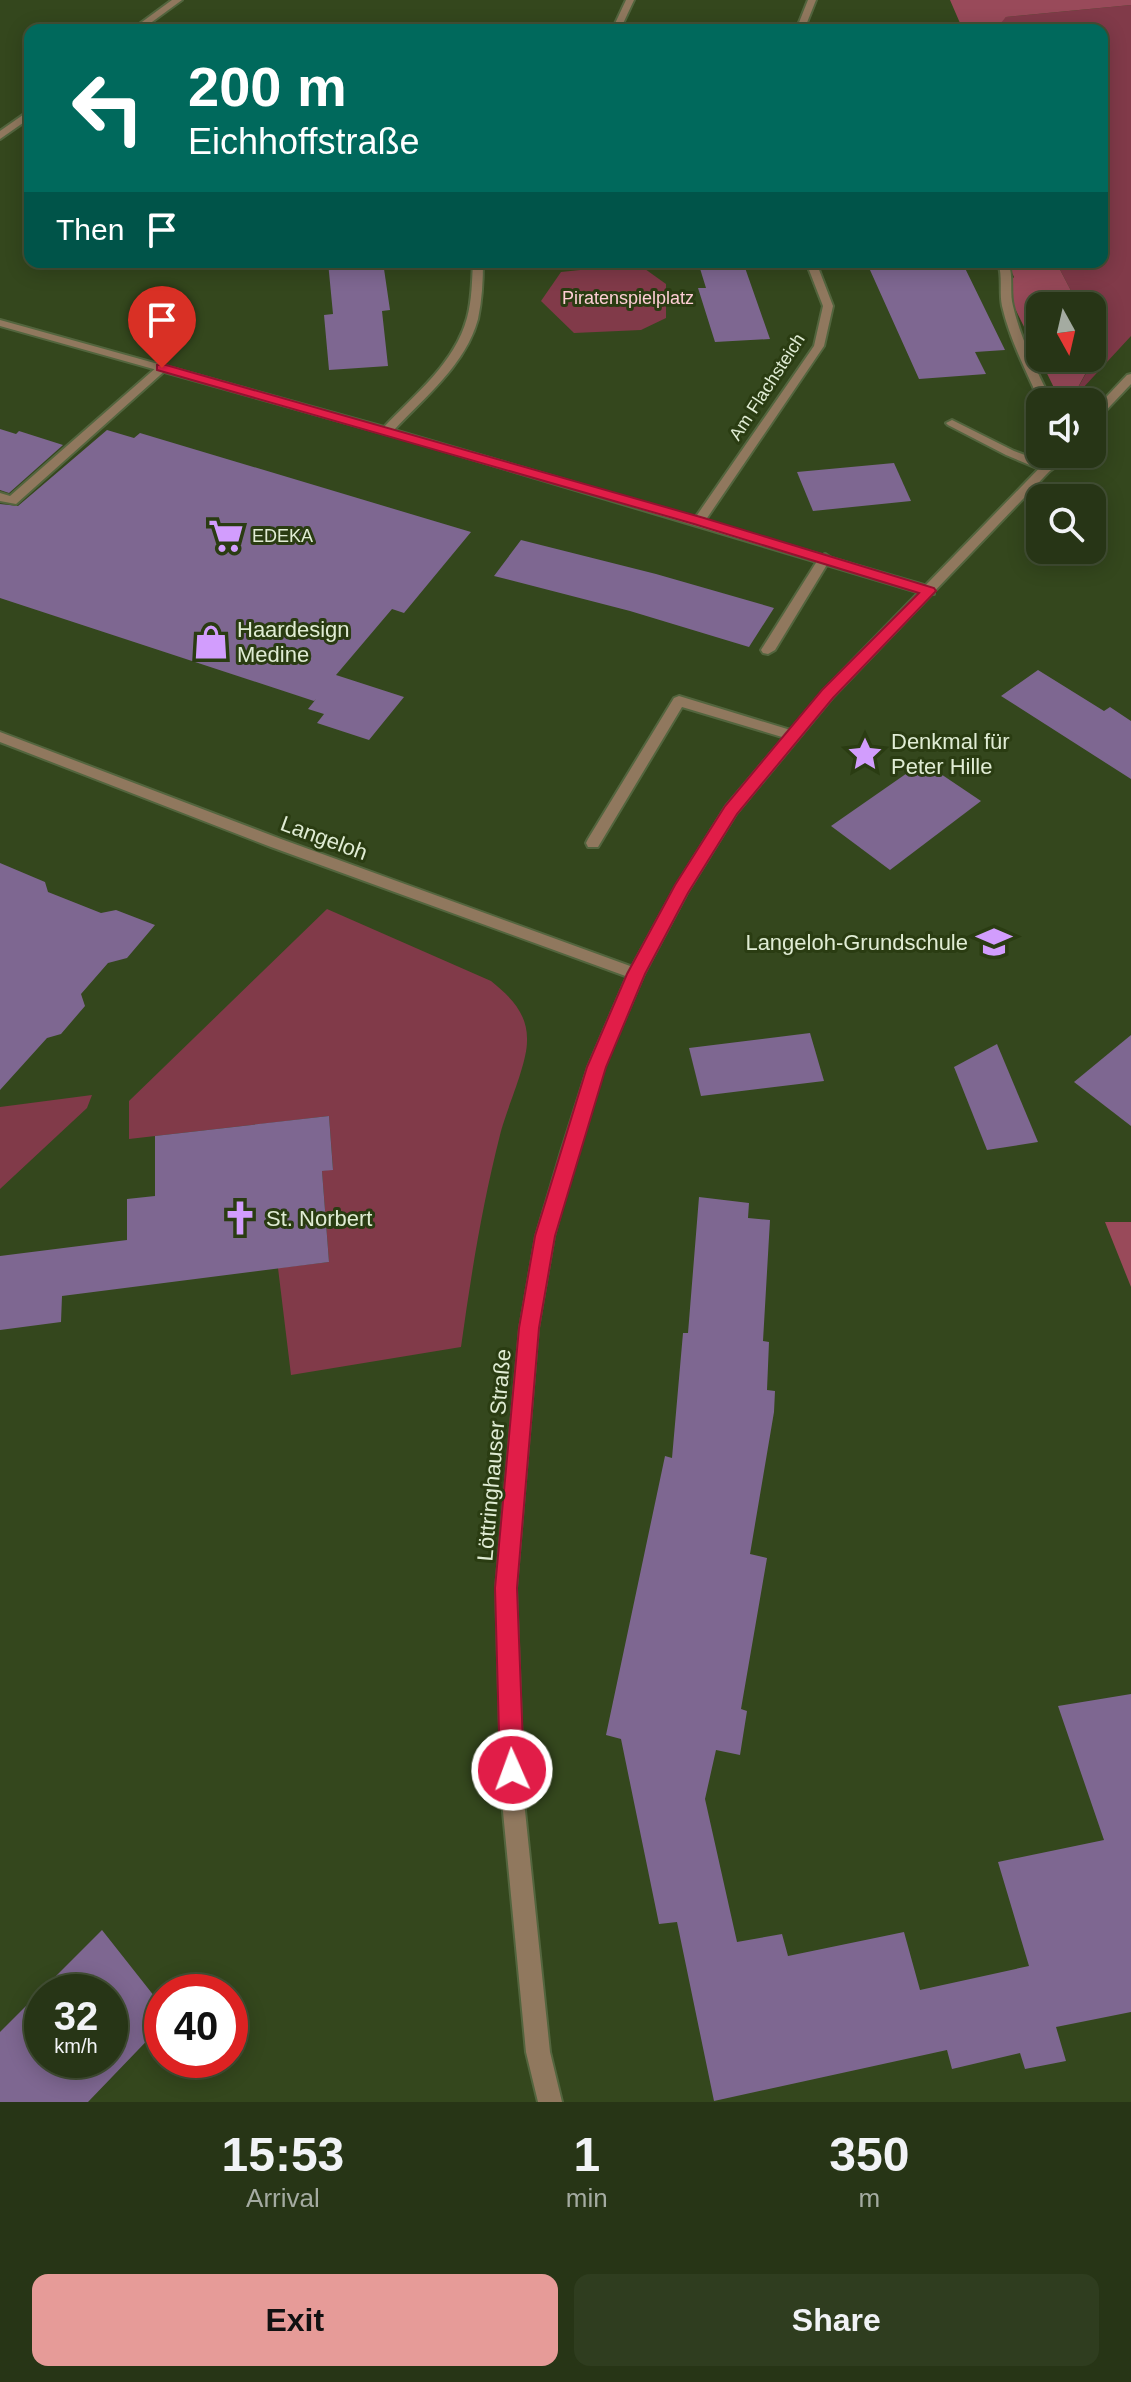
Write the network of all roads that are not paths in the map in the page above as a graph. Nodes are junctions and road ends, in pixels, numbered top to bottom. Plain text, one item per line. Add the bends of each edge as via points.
1 (178, 0) edge
2 (630, 0) edge
3 (812, 0) edge
4 (144, 24) edge
5 (619, 24) edge
6 (802, 24) edge
7 (24, 118) edge
8 (0, 136) edge
9 (478, 268) edge
10 (813, 268) edge
11 (1006, 268) edge
12 (0, 323) edge
13 (162, 368) junction
14 (1131, 377) edge
15 (1039, 388) edge
16 (1106, 404) edge
17 (952, 423) dead end
18 (386, 431) junction
19 (1026, 459) edge
20 (1048, 468) edge
21 (0, 497) edge
22 (699, 521) junction
23 (825, 558) junction
24 (929, 591) junction
25 (768, 650) dead end
26 (792, 735) junction
27 (0, 737) edge
28 (593, 843) dead end
29 (636, 974) junction
30 (550, 2102) edge

1 - 4 street
2 - 5 street
3 - 6 street
7 - 8 street
9 - 18 street via 467,336
10 - 22 street, Am Flachsteich via 828,306 819,346
11 - 15 street via 1010,277 1006,297
12 - 13 street
13 - 18 street
13 - 21 street via 12,501
14 - 16 street
17 - 19 street
18 - 22 street
20 - 24 street, Löttringhauser Straße
22 - 23 street
23 - 24 street
23 - 25 street
24 - 26 street, Löttringhauser Straße
26 - 28 street via 679,701
26 - 29 street, Löttringhauser Straße via 731,810
27 - 29 street, Langeloh
29 - 30 street, Löttringhauser Straße via 596,1067 545,1236 529,1328 506,1588 513,1801 538,2052

